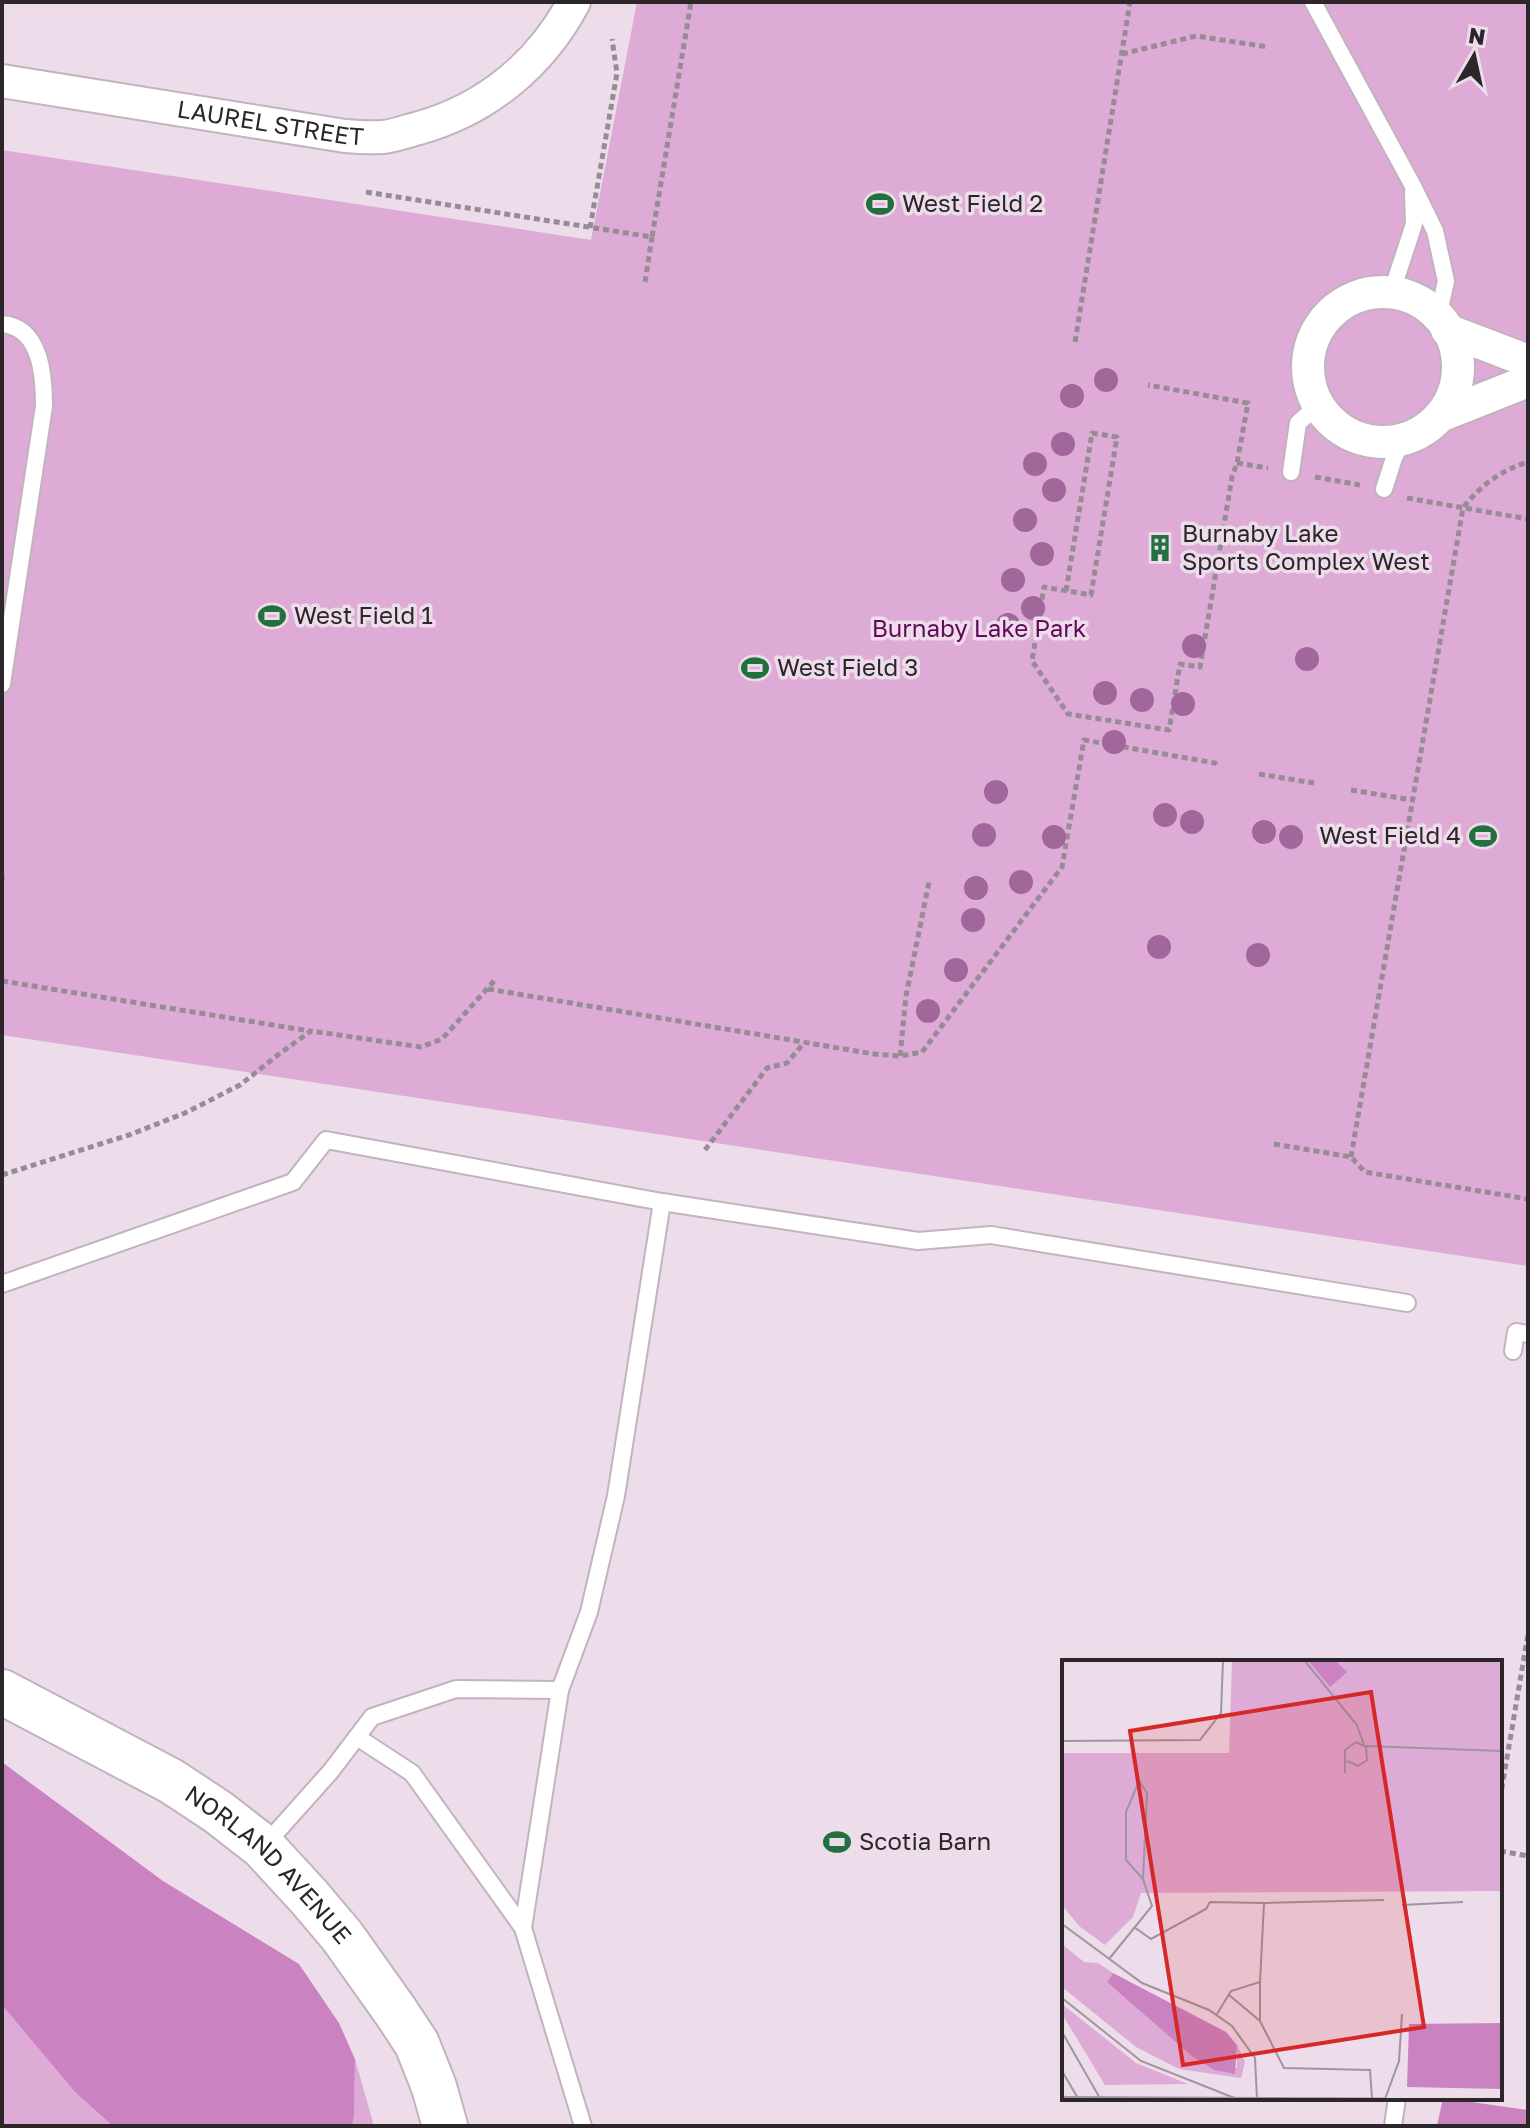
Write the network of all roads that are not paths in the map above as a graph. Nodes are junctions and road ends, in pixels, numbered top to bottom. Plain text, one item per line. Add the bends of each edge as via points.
1 (574, 2) edge
2 (1313, 2) edge
3 (2, 81) edge
4 (1413, 186) junction
5 (1391, 294) junction
6 (2, 324) edge
7 (1443, 324) junction
8 (1528, 361) edge
9 (1528, 381) edge
10 (1318, 405) junction
11 (1440, 416) junction
12 (1403, 440) junction
13 (1284, 471) road end
14 (1378, 488) road end
15 (2, 684) edge
16 (662, 1202) junction
17 (2, 1284) edge
18 (1407, 1303) dead end
19 (1528, 1334) edge
20 (1513, 1351) dead end
21 (560, 1690) junction
22 (2, 1692) edge
23 (357, 1737) junction
24 (263, 1847) junction
25 (523, 1928) junction
26 (1397, 2100) edge
27 (445, 2126) edge
28 (583, 2126) edge
29 (1393, 2126) edge

1 - 3 street, LAUREL STREET via 561,27 497,92 464,111 385,137 345,136
2 - 4 lane
4 - 5 lane via 1414,224
4 - 7 lane via 1435,231 1446,281
5 - 7 street via 1422,301
5 - 10 street via 1350,300 1315,334 1308,358 1309,383
6 - 15 lane via 27,336 39,356 44,406
7 - 8 street
7 - 11 street via 1457,355 1457,376 1452,398
9 - 11 street
10 - 12 street via 1334,425 1356,438
10 - 13 lane via 1298,423
11 - 12 street
12 - 14 lane
16 - 17 lane via 326,1140 293,1182
16 - 18 lane via 918,1241 991,1235
16 - 21 lane via 616,1496 589,1612
19 - 20 lane via 1516,1332
21 - 23 lane via 456,1689 372,1717
21 - 25 lane
22 - 24 street, NORLAND AVENUE via 171,1781
23 - 24 lane
23 - 25 lane via 412,1773
24 - 27 street, NORLAND AVENUE via 342,1936 417,2044
25 - 28 lane
26 - 29 lane

